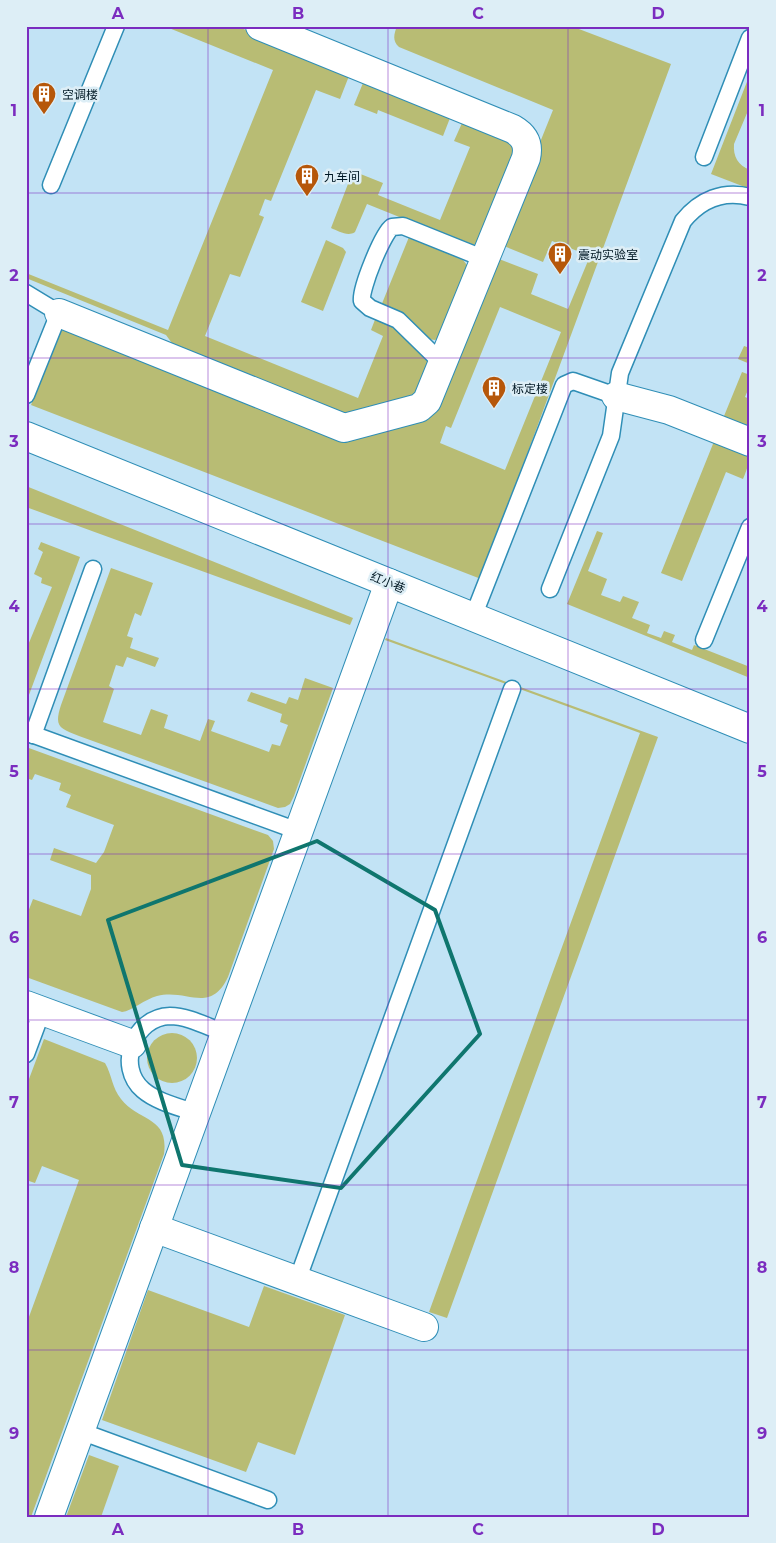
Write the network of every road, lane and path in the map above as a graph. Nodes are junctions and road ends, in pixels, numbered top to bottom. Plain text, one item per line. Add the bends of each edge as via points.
1 (116, 26) edge
2 (260, 26) edge
3 (750, 38) edge
4 (704, 157) dead end
5 (51, 185) dead end
6 (750, 198) edge
7 (485, 260) junction
8 (26, 293) edge
9 (59, 313) junction
10 (442, 364) junction
11 (26, 395) edge
12 (616, 396) junction
13 (26, 436) edge
14 (750, 442) edge
15 (750, 528) edge
16 (93, 569) dead end
17 (388, 583) junction
18 (550, 589) dead end
19 (473, 617) junction
20 (704, 640) dead end
21 (512, 689) dead end
22 (750, 729) edge
23 (30, 734) edge
24 (298, 831) junction
25 (34, 1008) edge
26 (225, 1033) junction
27 (132, 1044) junction
28 (26, 1054) edge
29 (196, 1113) junction
30 (154, 1228) junction
31 (297, 1280) junction
32 (424, 1327) dead end
33 (80, 1432) junction
34 (268, 1500) dead end
35 (49, 1517) edge

1 - 5 lane
2 - 7 street via 520,134 526,141 527,154
3 - 4 lane
6 - 12 lane via 731,194 709,199 699,204 683,221 620,373
7 - 10 street
7 - 10 lane via 397,226 388,229 378,250 362,290 362,300 370,308 398,320
8 - 9 lane
9 - 10 street via 344,428 419,408 427,401
9 - 11 lane
12 - 14 street via 669,410
12 - 18 lane via 611,436
12 - 19 lane via 573,381 564,385
13 - 17 street, 红小巷
15 - 20 lane
16 - 23 lane
17 - 19 street, 红小巷
17 - 24 street
19 - 22 street, 红小巷
21 - 31 lane
23 - 24 lane
24 - 26 street
25 - 27 street
25 - 28 lane
26 - 27 lane via 169,1016 154,1020 140,1030
26 - 29 street
27 - 29 lane via 129,1061 133,1076 143,1090 157,1099
29 - 30 street
30 - 31 street
30 - 33 street
31 - 32 street
33 - 34 lane
33 - 35 street

